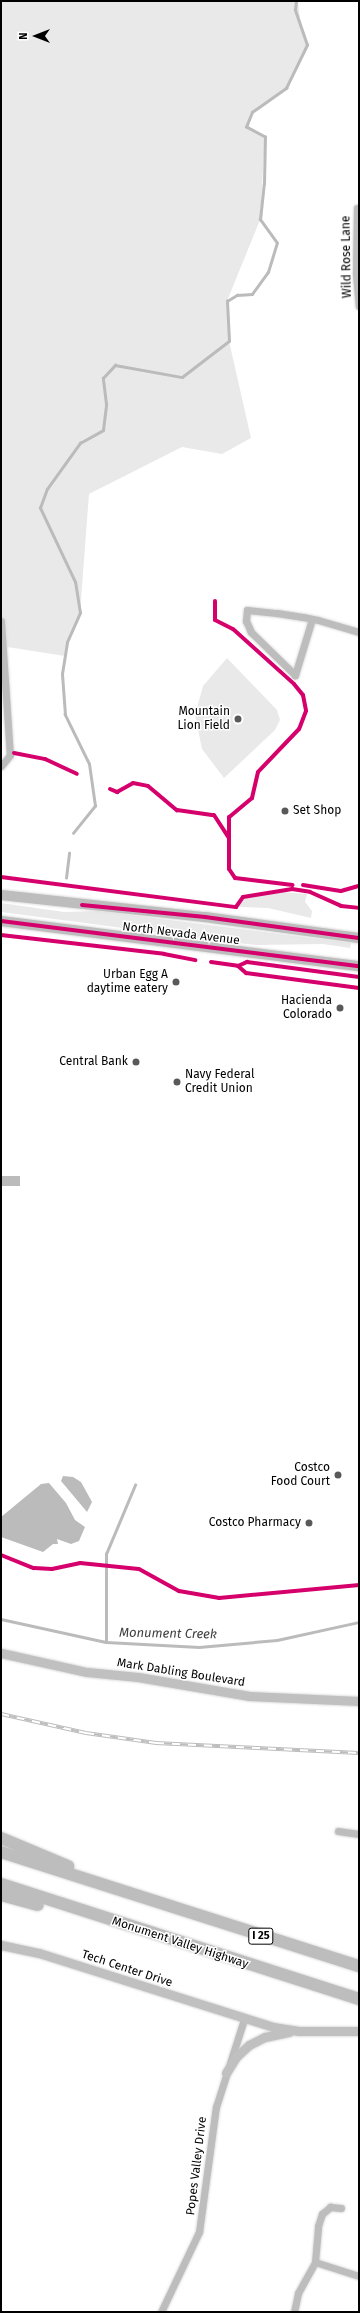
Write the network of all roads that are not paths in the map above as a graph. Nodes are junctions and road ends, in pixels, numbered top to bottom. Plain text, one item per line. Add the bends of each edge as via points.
1 (357, 208) dead end
2 (359, 306) edge
3 (312, 619) junction
4 (1, 621) edge
5 (359, 632) edge
6 (1, 766) edge
7 (1, 895) edge
8 (1, 921) edge
9 (359, 938) edge
10 (359, 966) edge
11 (1, 1653) edge
12 (359, 1701) edge
13 (338, 1830) dead end
14 (359, 1834) edge
15 (1, 1838) edge
16 (1, 1852) edge
17 (1, 1884) edge
18 (1, 1895) edge
19 (163, 1905) junction
20 (183, 1944) junction
21 (1, 1945) edge
22 (359, 1966) edge
23 (359, 1999) edge
24 (244, 2019) junction
25 (299, 2031) junction
26 (359, 2031) edge
27 (226, 2072) junction
28 (341, 2208) dead end
29 (315, 2262) junction
30 (359, 2276) edge
31 (161, 2312) edge
32 (294, 2312) edge

1 - 2 street, Wild Rose Lane via 356,274
3 - 3 street via 295,675 251,632 246,620 247,610
3 - 5 street
4 - 6 street via 10,755
7 - 9 main road, North Nevada Avenue via 205,917
8 - 10 main road, North Nevada Avenue
11 - 12 street, Mark Dabling Boulevard via 87,1672 138,1677 249,1696
13 - 14 street
15 - 19 highway
16 - 19 highway, I 25
17 - 20 highway, Monument Valley Highway
18 - 20 highway
19 - 22 highway, I 25
20 - 23 highway, Monument Valley Highway
21 - 24 street, Tech Center Drive via 39,1953
24 - 25 street, Tech Center Drive
24 - 27 street, Popes Valley Drive
25 - 26 street
25 - 27 street via 275,2034 257,2041 243,2050
27 - 31 street, Popes Valley Drive via 214,2117 199,2232
28 - 29 street via 330,2207 322,2214 318,2226
29 - 30 street
29 - 32 street via 298,2293

